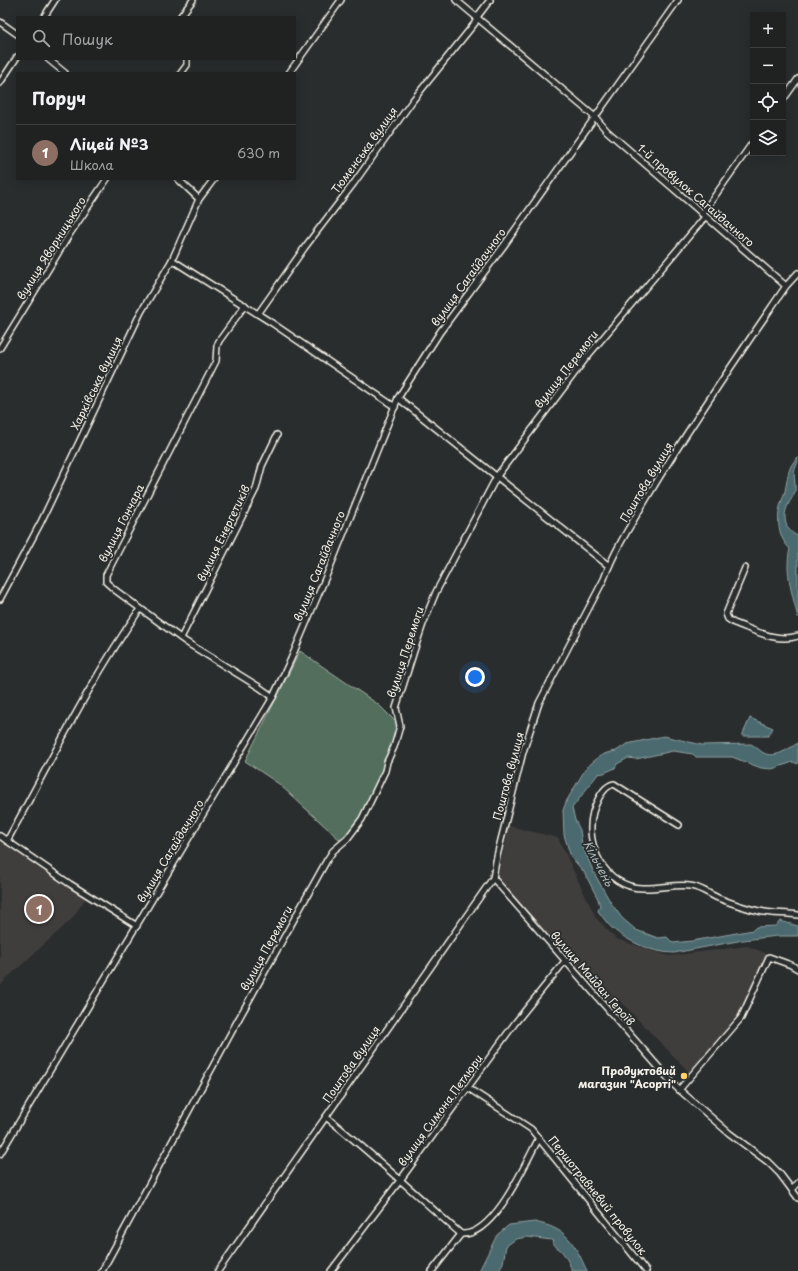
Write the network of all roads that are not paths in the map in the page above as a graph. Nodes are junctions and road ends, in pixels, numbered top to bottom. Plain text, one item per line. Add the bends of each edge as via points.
1 (55, 0) edge
2 (192, 0) edge
3 (341, 0) edge
4 (456, 0) edge
5 (490, 0) edge
6 (678, 0) edge
7 (45, 16) edge
8 (181, 16) edge
9 (477, 17) junction
10 (0, 22) edge
11 (16, 33) edge
12 (16, 59) edge
13 (49, 60) edge
14 (187, 60) edge
15 (64, 72) edge
16 (182, 72) edge
17 (290, 72) edge
18 (798, 79) edge
19 (0, 83) edge
20 (786, 96) edge
21 (595, 118) junction
22 (750, 146) edge
23 (106, 180) edge
24 (179, 180) edge
25 (213, 180) edge
26 (199, 199) junction
27 (704, 215) junction
28 (172, 260) junction
29 (797, 276) edge
30 (786, 286) junction
31 (245, 305) junction
32 (258, 314) junction
33 (0, 348) edge
34 (398, 398) junction
35 (395, 407) junction
36 (277, 435) dead end
37 (497, 476) junction
38 (609, 566) junction
39 (745, 568) dead end
40 (0, 599) edge
41 (140, 609) junction
42 (798, 636) edge
43 (181, 638) junction
44 (273, 697) junction
45 (679, 825) dead end
46 (0, 836) edge
47 (7, 841) junction
48 (493, 878) junction
49 (798, 915) edge
50 (137, 926) junction
51 (565, 961) junction
52 (798, 968) edge
53 (468, 1088) junction
54 (679, 1090) junction
55 (326, 1117) junction
56 (539, 1138) junction
57 (0, 1154) edge
58 (401, 1179) junction
59 (798, 1183) edge
60 (792, 1190) junction
61 (798, 1198) edge
62 (461, 1234) junction
63 (102, 1271) edge
64 (218, 1271) edge
65 (331, 1271) edge
66 (432, 1271) edge
67 (646, 1271) edge

1 - 7 street
2 - 8 street
3 - 17 street
4 - 9 street, 1-й провулок Сагайдачного
5 - 9 street, Тюменська вулиця
6 - 21 street, вулиця Сагайдачного
9 - 21 street, 1-й провулок Сагайдачного
9 - 32 street, Тюменська вулиця via 475,23 413,100
10 - 11 street
12 - 19 street
13 - 15 street
14 - 16 street via 187,65
18 - 20 street
21 - 27 street, 1-й провулок Сагайдачного
21 - 34 street, вулиця Сагайдачного via 440,332
22 - 27 street, вулиця Перемоги
23 - 33 street, вулиця Яворницького via 71,232
24 - 26 street
25 - 26 street, Харківська вулиця
26 - 28 street, Харківська вулиця
27 - 30 street, 1-й провулок Сагайдачного
27 - 37 street, вулиця Перемоги via 586,358
28 - 31 street
28 - 40 street, Харківська вулиця via 141,312 41,522
29 - 30 street, Поштова вулиця
30 - 38 street, Поштова вулиця via 670,458
31 - 32 street
31 - 41 street, вулиця Гончара via 219,341 216,361 106,575 106,582 110,587
32 - 35 street
34 - 35 street, вулиця Сагайдачного
34 - 37 street
35 - 44 street, вулиця Сагайдачного
36 - 43 street, вулиця Енергетиків via 262,466 256,489
37 - 38 street
37 - 63 street, вулиця Перемоги via 431,604 396,708 400,726 394,747 362,819 327,860
38 - 48 street, Поштова вулиця via 540,704 523,752
39 - 42 street via 726,614 728,619 772,637 783,639
41 - 43 street, вулиця Гончара
41 - 47 street via 72,722
43 - 44 street, вулиця Гончара
44 - 50 street, вулиця Сагайдачного
45 - 49 street via 614,784 605,790 595,805 591,821 591,841 611,875 625,885 640,888 690,886 760,911
46 - 47 street
47 - 50 street
48 - 51 street, вулиця Майдан Героїв
48 - 55 street, Поштова вулиця
50 - 57 street, вулиця Сагайдачного
51 - 53 street, вулиця Симона Петлюри via 515,1023
51 - 54 street, вулиця Майдан Героїв
52 - 54 street via 769,957 741,1018
53 - 56 street via 531,1129
53 - 58 street, вулиця Симона Петлюри
54 - 60 street, вулиця Майдан Героїв via 768,1162
55 - 58 street
55 - 64 street, Поштова вулиця
56 - 62 street, Першотравневий провулок via 498,1212 476,1231 467,1235
56 - 67 street, Першотравневий провулок
58 - 62 street
58 - 65 street, вулиця Симона Петлюри
59 - 60 street
60 - 61 street, вулиця Майдан Героїв
62 - 66 street

